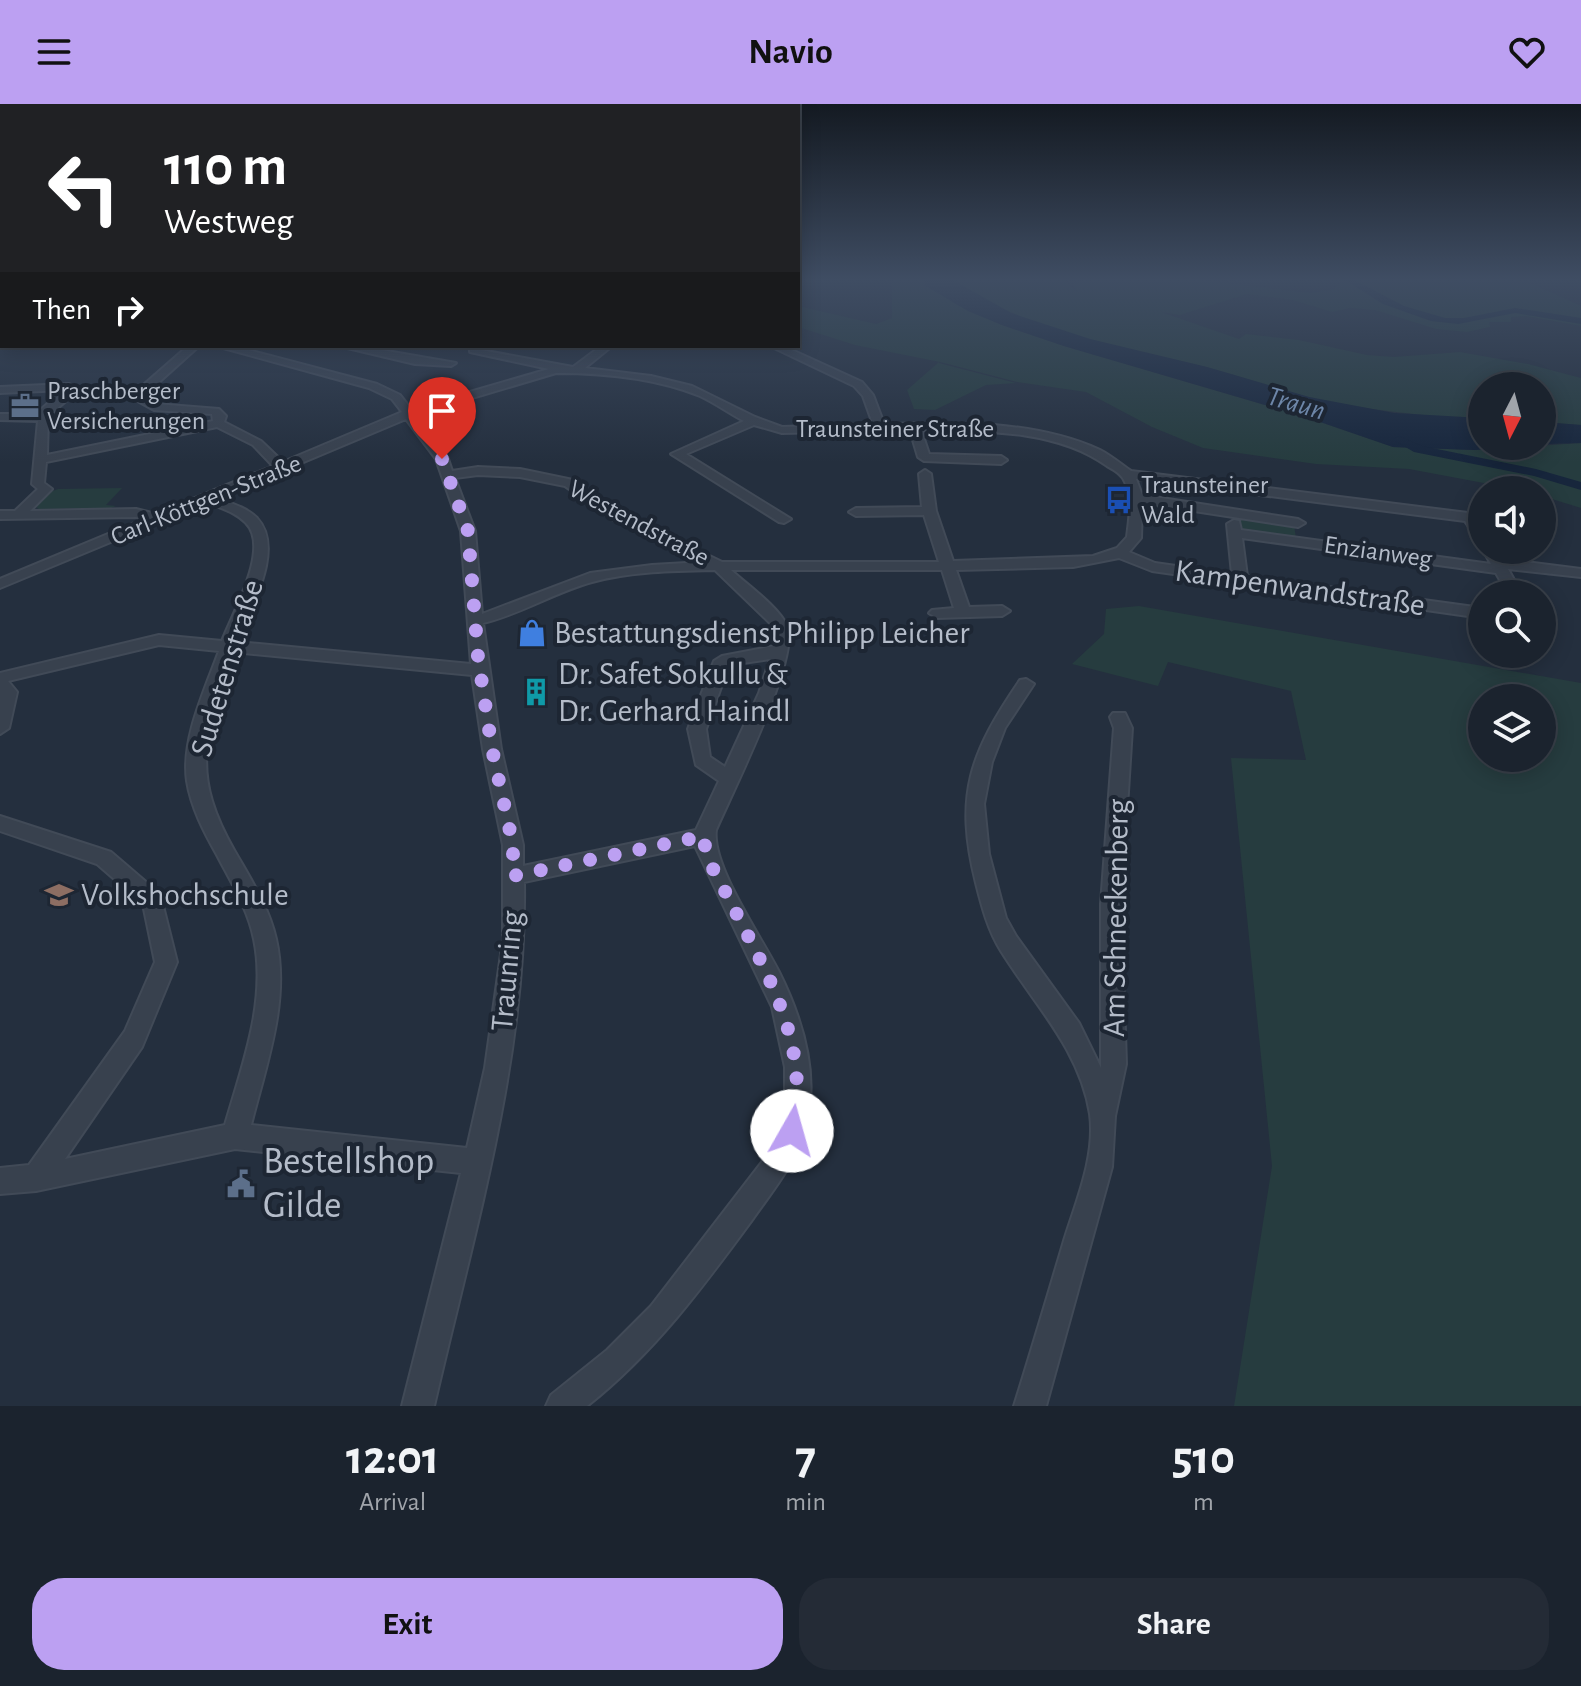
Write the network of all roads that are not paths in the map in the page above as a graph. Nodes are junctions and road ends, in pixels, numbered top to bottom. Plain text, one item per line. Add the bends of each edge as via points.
1 (192, 348) edge
2 (353, 348) edge
3 (476, 348) edge
4 (604, 348) edge
5 (779, 348) edge
6 (253, 349) edge
7 (451, 363) junction
8 (571, 369) junction
9 (438, 370) dead end
10 (0, 390) edge
11 (410, 413) junction
12 (41, 416) junction
13 (0, 417) edge
14 (751, 422) junction
15 (218, 423) junction
16 (880, 428) junction
17 (915, 428) junction
18 (39, 460) junction
19 (1001, 460) dead end
20 (283, 468) junction
21 (925, 474) dead end
22 (1128, 474) junction
23 (449, 475) junction
24 (1292, 495) junction
25 (209, 498) junction
26 (1136, 498) junction
27 (929, 511) junction
28 (856, 512) dead end
29 (1232, 512) junction
30 (0, 515) edge
31 (18, 515) junction
32 (1468, 517) edge
33 (158, 519) junction
34 (784, 519) dead end
35 (1298, 523) junction
36 (1235, 533) junction
37 (1302, 542) junction
38 (1120, 553) junction
39 (1468, 558) edge
40 (1518, 564) edge
41 (947, 566) junction
42 (721, 568) junction
43 (1581, 573) edge
44 (1240, 580) junction
45 (0, 584) edge
46 (1002, 611) dead end
47 (1468, 611) edge
48 (963, 612) junction
49 (937, 613) dead end
50 (477, 620) junction
51 (228, 645) junction
52 (781, 652) junction
53 (480, 670) junction
54 (0, 681) edge
55 (1026, 684) dead end
56 (1119, 717) dead end
57 (0, 728) edge
58 (730, 779) junction
59 (0, 823) edge
60 (704, 836) junction
61 (513, 876) junction
62 (1103, 1118) junction
63 (235, 1136) junction
64 (477, 1162) junction
65 (36, 1178) junction
66 (0, 1181) edge
67 (418, 1406) edge
68 (562, 1406) edge
69 (1030, 1406) edge

1 - 15 street via 144,390 141,400 154,407 215,411
2 - 7 street
3 - 7 street
3 - 8 street
4 - 8 street
5 - 16 street via 858,384 868,395
6 - 11 street, Traunring via 373,386 396,397
7 - 9 street
8 - 11 street, Traunsteiner Straße
8 - 14 street, Traunsteiner Straße via 700,393
10 - 12 street via 69,387 68,394
11 - 20 street, Carl-Köttgen-Straße
11 - 23 street, Traunring
12 - 13 street
12 - 18 street
14 - 16 street, Traunsteiner Straße via 782,430
14 - 34 street via 677,454
15 - 18 street
15 - 20 street via 257,443
16 - 17 street, Traunsteiner Straße
17 - 19 street via 924,457
17 - 22 street, Traunsteiner Straße via 1007,428 1060,439
18 - 31 street via 38,484 46,489
20 - 25 street, Carl-Köttgen-Straße
21 - 27 street
22 - 24 street
22 - 26 street
23 - 42 street, Westendstraße via 512,472 569,483 620,518 684,545
23 - 50 street, Traunring via 468,531
24 - 32 street
24 - 35 street, Enzianweg
25 - 33 street, Carl-Köttgen-Straße
25 - 51 street, Sudetenstraße via 250,519 260,540 256,575
26 - 29 street, Enzianweg
26 - 38 street via 1134,538
27 - 28 street
27 - 41 street
29 - 35 street, Enzianweg
29 - 36 street
30 - 31 street
31 - 33 street via 136,513
33 - 45 street, Carl-Köttgen-Straße
35 - 37 street, Enzianweg
36 - 37 street, Enzianweg
36 - 44 street
37 - 39 street, Enzianweg
38 - 41 street via 1092,561
38 - 44 street, Kampenwandstraße via 1152,567
40 - 43 street, Enzianweg
41 - 42 street
41 - 48 street
42 - 50 street via 605,574
42 - 52 street, Westendstraße via 776,620 783,638
44 - 47 street, Kampenwandstraße
46 - 48 street
48 - 49 street
50 - 53 street, Traunring
51 - 53 street
51 - 54 street via 141,642
51 - 63 street, Sudetenstraße via 196,759 196,780 205,813 247,888 260,923 268,980 264,1025
52 - 58 street
52 - 58 street via 722,661 697,729 702,760
53 - 61 street, Traunring via 513,845
54 - 57 street via 9,692
55 - 62 street via 997,727 983,762 975,804 979,854 996,919 1071,1031 1096,1084
56 - 62 street, Am Schneckenberg via 1123,728 1111,904 1114,1064
58 - 60 street
59 - 65 street via 104,858 153,900 166,962 134,1039
60 - 61 street
60 - 68 street via 711,863 782,1004 791,1034 797,1111 781,1157 675,1299 636,1343
61 - 64 street, Traunring via 514,940 497,1068
62 - 69 street via 1099,1167
63 - 64 street
63 - 65 street
64 - 67 street, Traunring
65 - 66 street

